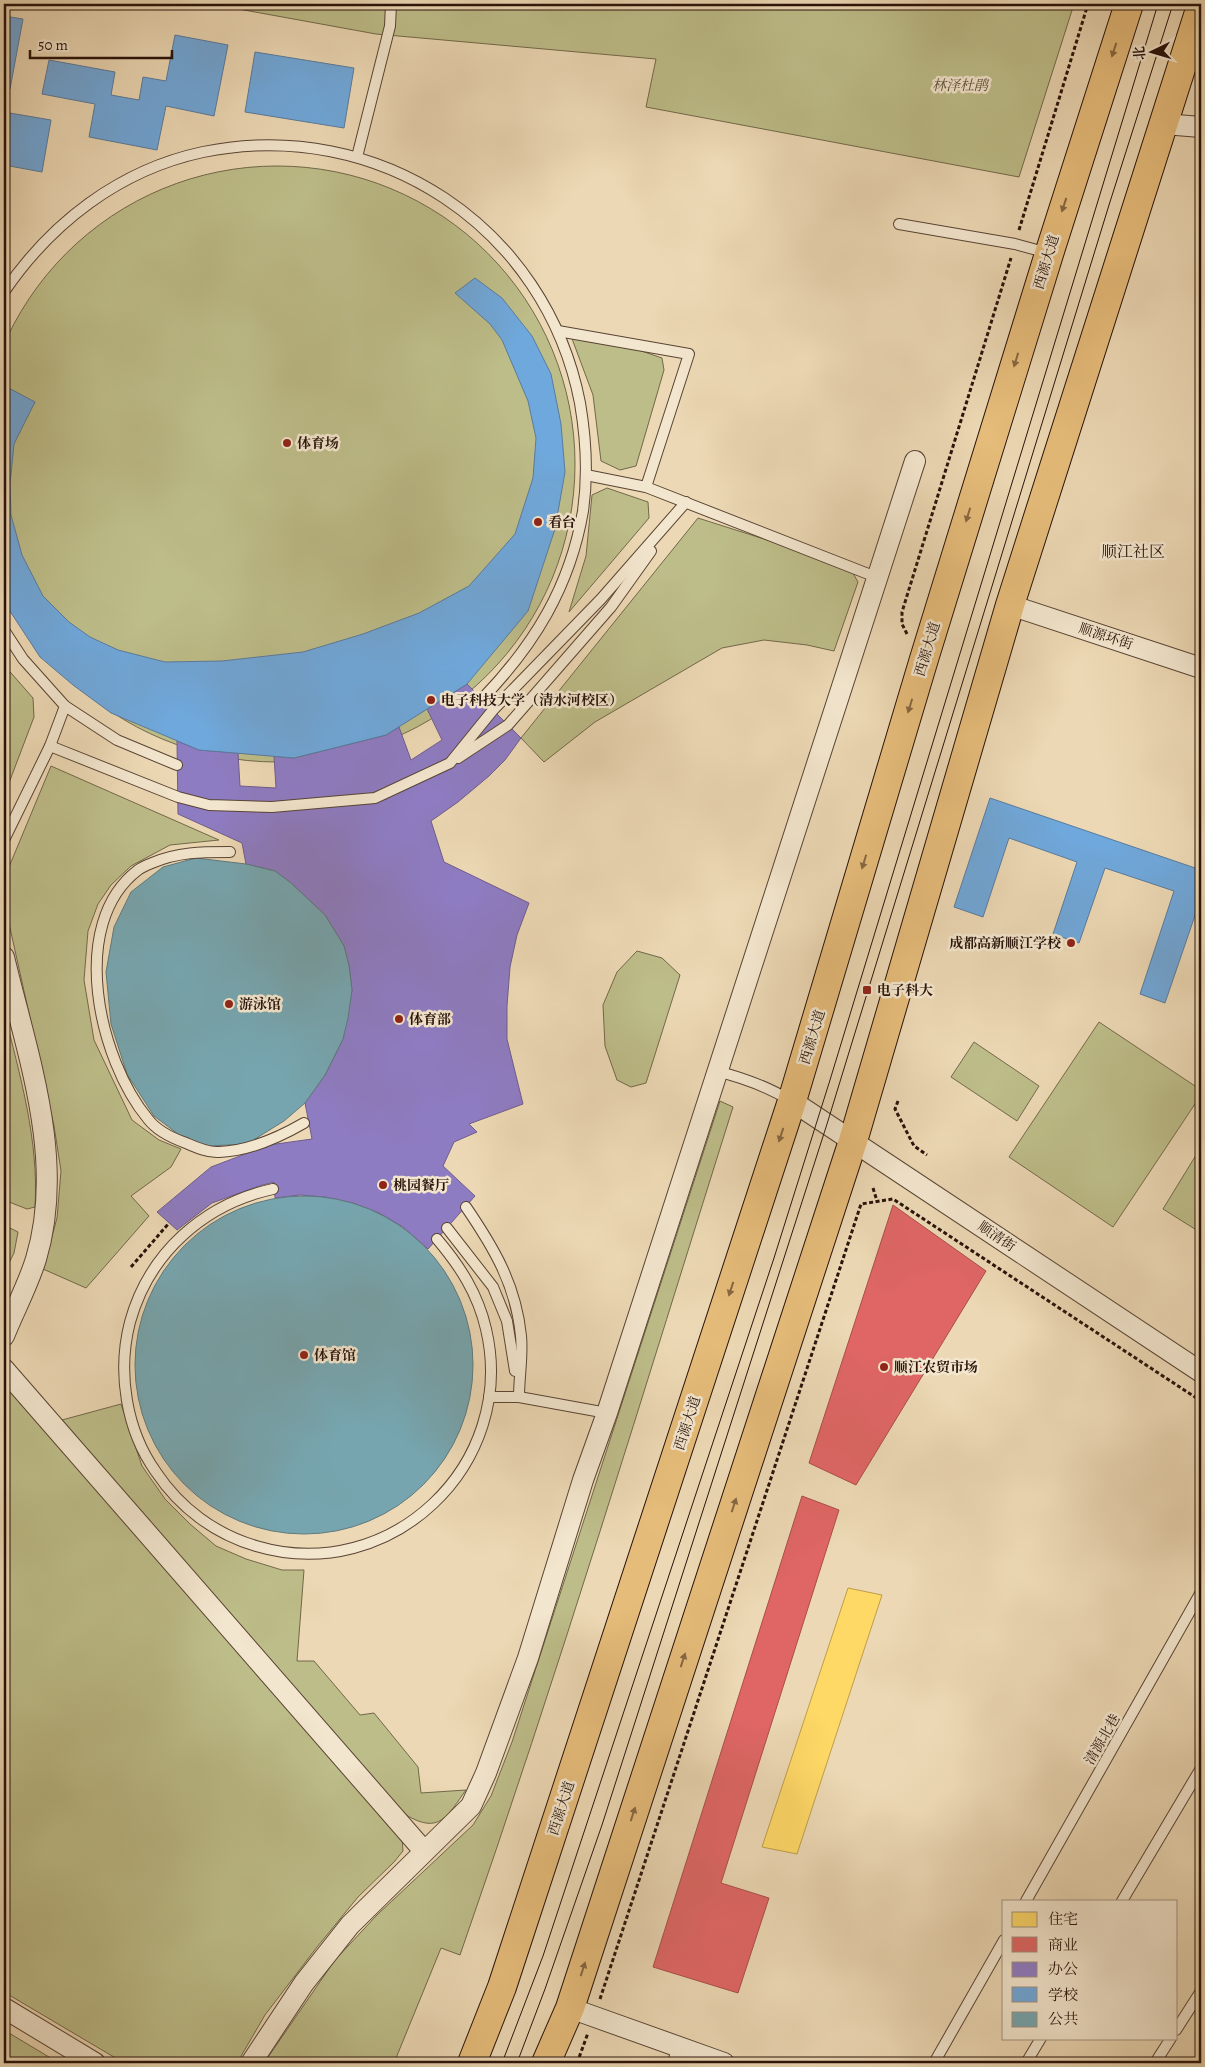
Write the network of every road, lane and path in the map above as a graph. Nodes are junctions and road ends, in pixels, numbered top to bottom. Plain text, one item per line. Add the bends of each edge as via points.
1 (391, 4) edge
2 (1088, 4) edge
3 (1128, 4) edge
4 (1201, 6) edge
5 (1164, 124) junction
6 (1201, 128) edge
7 (357, 157) junction
8 (898, 224) dead end
9 (1015, 244) junction
10 (1049, 254) junction
11 (4, 292) edge
12 (558, 331) junction
13 (915, 461) dead end
14 (586, 475) junction
15 (646, 487) junction
16 (686, 502) junction
17 (876, 577) junction
18 (1010, 605) junction
19 (4, 630) edge
20 (924, 659) junction
21 (1201, 668) edge
22 (482, 699) dead end
23 (65, 706) junction
24 (50, 746) junction
25 (450, 763) junction
26 (177, 765) dead end
27 (4, 840) edge
28 (230, 852) dead end
29 (4, 958) edge
30 (716, 1071) junction
31 (792, 1101) junction
32 (898, 1101) dead end
33 (304, 1122) dead end
34 (853, 1141) junction
35 (927, 1155) dead end
36 (273, 1188) dead end
37 (873, 1188) dead end
38 (877, 1202) junction
39 (466, 1206) dead end
40 (169, 1223) dead end
41 (447, 1228) dead end
42 (438, 1239) dead end
43 (131, 1267) dead end
44 (4, 1336) edge
45 (4, 1369) edge
46 (1201, 1372) edge
47 (489, 1397) junction
48 (519, 1397) junction
49 (1201, 1400) edge
50 (607, 1413) junction
51 (1201, 1592) edge
52 (1201, 1768) edge
53 (424, 1851) junction
54 (1027, 1900) edge
55 (1123, 1900) edge
56 (1002, 1944) edge
57 (1201, 1991) edge
58 (4, 2008) edge
59 (582, 2012) junction
60 (1178, 2027) edge
61 (1040, 2040) edge
62 (1170, 2040) edge
63 (675, 2055) edge
64 (95, 2063) edge
65 (251, 2063) edge
66 (472, 2063) edge
67 (546, 2063) edge
68 (578, 2063) edge
69 (724, 2063) edge
70 (934, 2063) edge
71 (1026, 2063) edge
72 (1155, 2063) edge

1 - 7 lane via 390,26
2 - 9 path
3 -> 10 main road, 西源大道
4 - 5 main road
5 - 6 street
5 - 18 main road
7 - 11 lane via 324,149 256,145 222,148 156,166 125,180 68,218 37,248
7 - 12 lane via 420,183 476,222 523,272
8 - 9 lane
9 - 10 lane
9 - 20 path via 902,612 902,624
10 -> 20 main road, 西源大道
12 - 14 lane via 575,377 582,416
12 - 15 lane via 689,354
13 - 17 street
14 - 15 lane
14 - 22 lane via 583,510 564,580 530,643
15 - 16 lane
16 - 17 lane
16 - 25 lane via 602,599 493,710
16 - 25 lane via 611,607 508,725
17 - 30 street
18 - 21 street, 顺源环街
18 - 34 main road
19 - 23 lane via 23,659
20 -> 31 main road, 西源大道
23 - 24 lane
23 - 26 lane via 117,740
24 - 25 lane via 168,793 209,805 272,807 374,798
24 - 27 lane
28 - 33 lane via 169,856 139,869 115,893 103,920 98,950 102,1022 124,1086 149,1121 169,1137 217,1152 252,1148
29 - 44 street via 42,1117 47,1195 36,1259
30 - 31 lane via 767,1087
30 - 50 street
31 - 34 street, 顺清街
31 -> 66 main road, 西源大道 via 505,1978
32 - 35 path via 895,1109 914,1146
34 - 46 street, 顺清街
59 -> 34 main road
36 - 47 lane via 260,1189 218,1209 177,1240 146,1281 128,1329 124,1358 125,1388 134,1429 152,1467 193,1514 228,1536 268,1550 330,1553 371,1543 420,1516 450,1486 470,1456
37 - 38 path
38 - 49 path via 893,1199
38 - 59 path via 861,1204
39 - 48 lane via 493,1246 513,1292 521,1337
40 - 43 path
41 - 48 lane via 493,1287 507,1322
42 - 47 lane via 460,1266 482,1312 491,1363
45 - 53 street
47 - 48 lane
48 - 50 lane
50 - 53 street via 528,1658 486,1773 471,1806
51 - 54 lane, 清源北巷
52 - 55 lane
53 - 65 street via 350,1925 304,1982
56 - 70 lane
57 - 60 lane
58 - 64 street
59 - 63 street
59 - 67 main road
59 - 68 path
61 - 71 lane
62 - 72 lane
63 - 69 street

